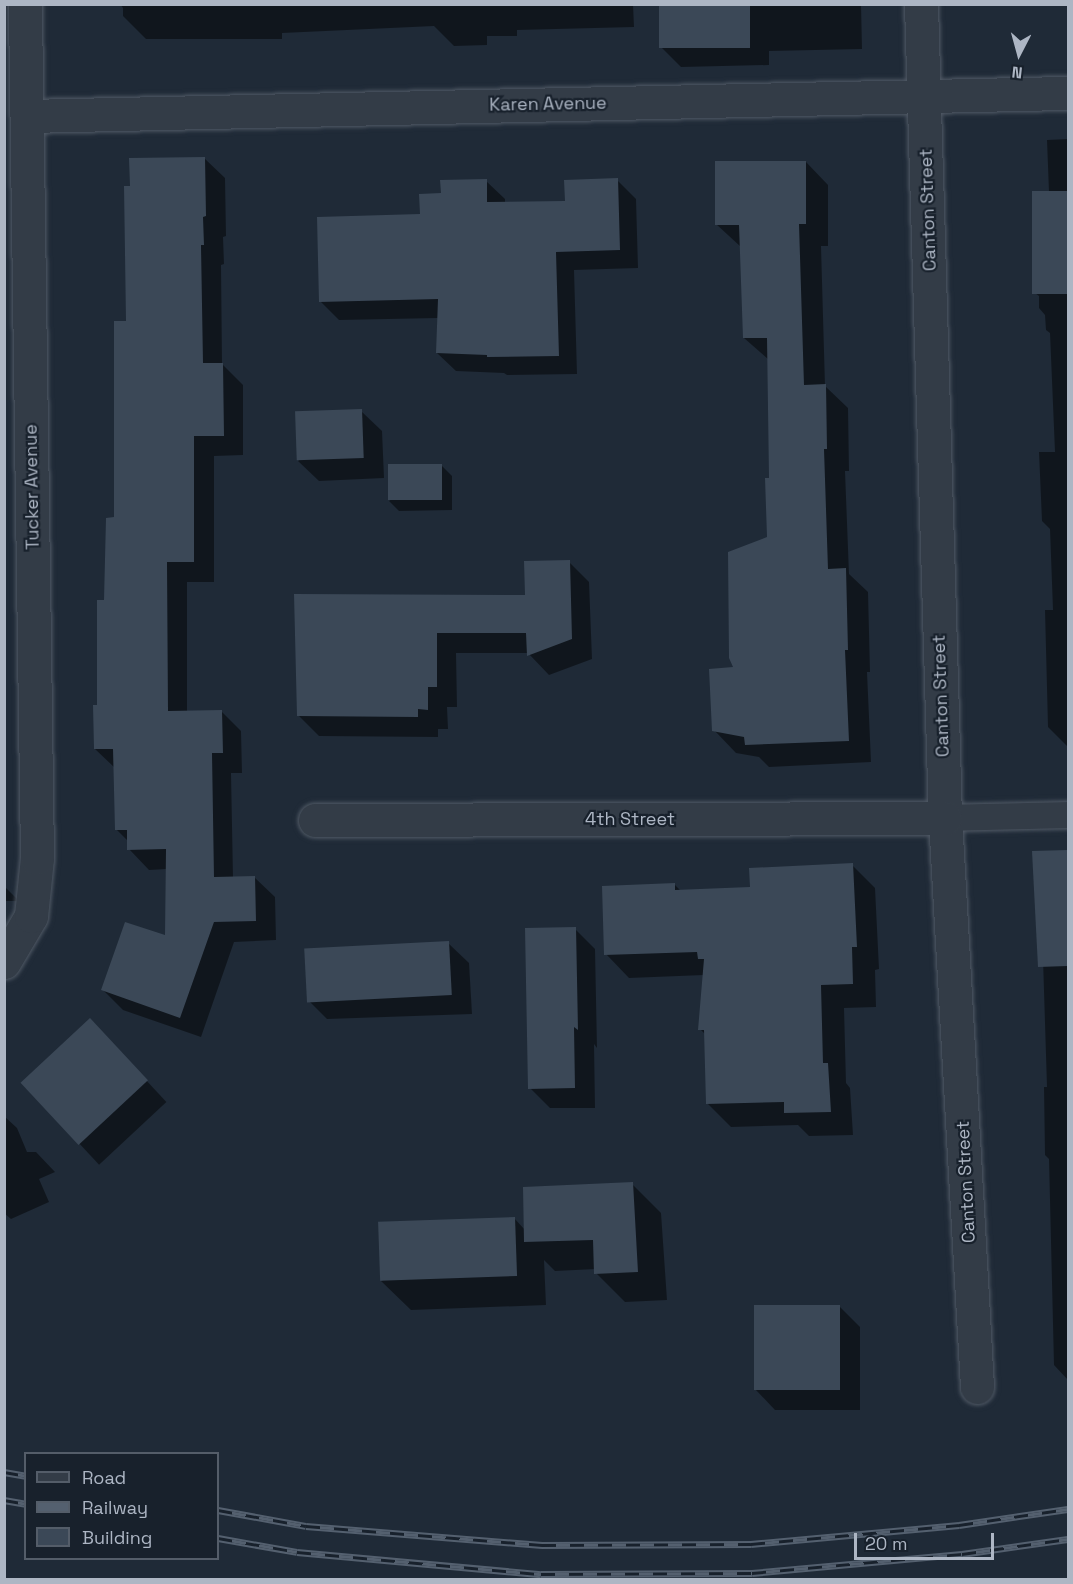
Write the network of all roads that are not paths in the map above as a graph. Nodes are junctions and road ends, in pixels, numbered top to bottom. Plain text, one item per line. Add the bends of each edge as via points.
1 (25, 4) edge
2 (921, 4) edge
3 (1068, 93) edge
4 (924, 97) junction
5 (27, 116) junction
6 (1068, 815) edge
7 (945, 818) junction
8 (315, 820) dead end
9 (4, 962) edge
10 (977, 1387) dead end

1 - 5 street, Tucker Avenue
2 - 4 street, Canton Street
3 - 4 street, Karen Avenue
4 - 5 street, Karen Avenue
4 - 7 street, Canton Street
5 - 9 street, Tucker Avenue via 37,858 31,916
6 - 7 lane
7 - 8 street, 4th Street
7 - 10 street, Canton Street

